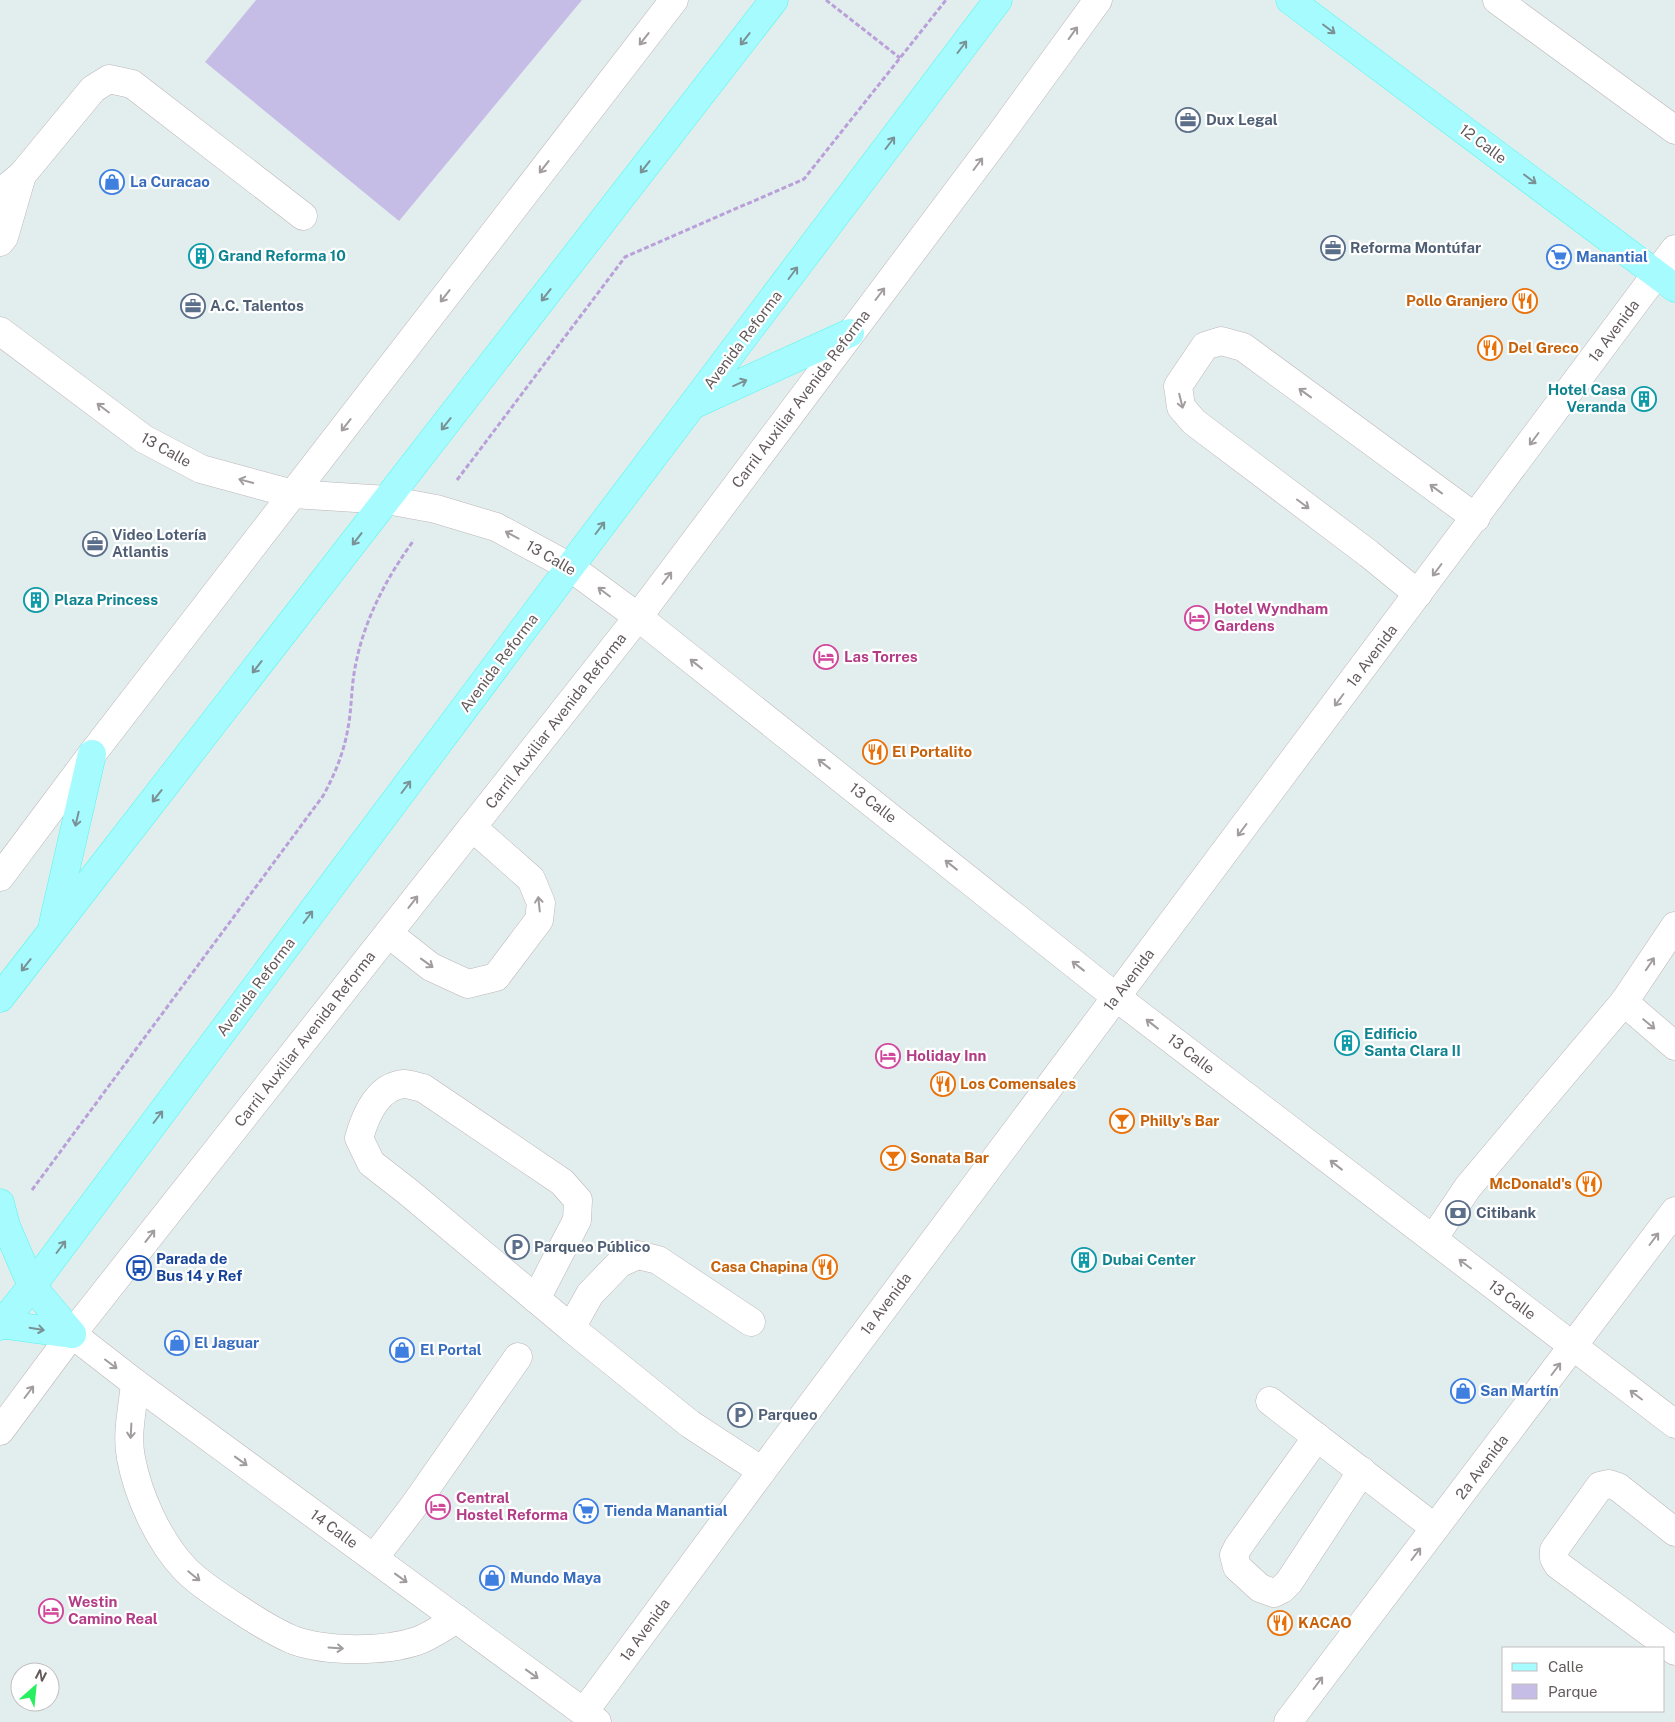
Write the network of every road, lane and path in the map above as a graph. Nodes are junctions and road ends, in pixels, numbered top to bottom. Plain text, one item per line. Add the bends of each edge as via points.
1 (674, 0) edge
2 (774, 0) edge
3 (826, 0) edge
4 (946, 0) edge
5 (998, 0) edge
6 (1098, 0) edge
7 (1290, 0) edge
8 (1497, 0) edge
9 (900, 58) junction
10 (1675, 130) edge
11 (22, 175) junction
12 (0, 193) edge
13 (303, 216) dead end
14 (0, 242) edge
15 (1675, 249) edge
16 (1666, 281) edge
17 (0, 331) edge
18 (850, 333) junction
19 (695, 403) junction
20 (293, 494) junction
21 (387, 500) junction
22 (436, 509) junction
23 (1476, 518) junction
24 (570, 567) junction
25 (1418, 594) junction
26 (638, 617) junction
27 (92, 754) junction
28 (472, 827) junction
29 (0, 877) edge
30 (1675, 926) edge
31 (51, 932) junction
32 (388, 934) junction
33 (1116, 996) junction
34 (0, 998) edge
35 (1624, 1002) junction
36 (1675, 1046) edge
37 (1675, 1211) edge
38 (3, 1214) edge
39 (1433, 1239) junction
40 (32, 1286) junction
41 (536, 1299) junction
42 (751, 1322) dead end
43 (1, 1324) edge
44 (571, 1328) junction
45 (72, 1334) junction
46 (1573, 1347) junction
47 (518, 1358) dead end
48 (135, 1383) junction
49 (1270, 1401) dead end
50 (1675, 1424) edge
51 (0, 1431) edge
52 (1317, 1436) junction
53 (762, 1471) junction
54 (1362, 1471) junction
55 (1435, 1528) junction
56 (1675, 1532) edge
57 (374, 1558) junction
58 (457, 1619) junction
59 (1675, 1651) edge
60 (591, 1717) edge
61 (1288, 1722) edge

1 -> 20 street
2 -> 21 main road
3 - 9 path
4 - 9 path
19 -> 5 main road, Avenida Reforma
18 -> 6 street, Carril Auxiliar Avenida Reforma
7 -> 16 main road, 12 Calle
8 - 10 street
9 - 22 path via 804,179 625,257
11 - 12 street
11 - 13 street via 93,89 109,79 132,84
11 - 14 street
15 - 16 street, 1a Avenida
16 -> 23 street, 1a Avenida
20 -> 17 street, 13 Calle via 202,469 144,439
19 -> 18 main road
26 -> 18 street, Carril Auxiliar Avenida Reforma
24 -> 19 main road, Avenida Reforma
20 - 21 street, 13 Calle
20 - 27 street
21 - 22 street, 13 Calle
21 -> 31 main road
24 -> 22 street, 13 Calle via 496,527
22 - 38 path via 399,561 366,625 356,664 343,750 323,796
23 -> 25 street, 1a Avenida
23 -> 25 street via 1243,348 1221,342 1205,346 1178,386 1181,407 1194,422
26 -> 24 street, 13 Calle
40 -> 24 main road, Avenida Reforma
25 -> 33 street, 1a Avenida
26 - 28 street, Carril Auxiliar Avenida Reforma
33 -> 26 street, 13 Calle
27 - 29 street
27 -> 31 main road
32 -> 28 street, Carril Auxiliar Avenida Reforma
32 -> 28 street via 431,967 468,984 496,977 539,920 541,903 532,879
35 -> 30 street
31 -> 34 main road
45 -> 32 street, Carril Auxiliar Avenida Reforma
39 -> 33 street, 13 Calle
33 - 53 street, 1a Avenida
35 -> 36 street
35 - 39 street via 1468,1187
46 -> 37 street, 2a Avenida
38 - 40 main road
46 -> 39 street, 13 Calle
40 - 43 main road, Avenida Reforma
40 - 45 main road
41 - 41 street via 371,1163 359,1138 373,1104 388,1089 404,1084 423,1088 562,1182 578,1200 578,1220
41 - 44 street
42 - 44 street via 658,1260 638,1256 620,1263 590,1294
43 -> 45 main road
44 - 53 street via 690,1424
45 -> 48 street, 14 Calle
51 -> 45 street, Carril Auxiliar Avenida Reforma
50 -> 46 street, 13 Calle
55 -> 46 street, 2a Avenida
47 - 57 street
48 -> 57 street, 14 Calle
48 -> 58 street via 131,1458 144,1503 160,1536 186,1569 221,1598 294,1640 340,1649 418,1641
49 - 52 street
52 - 54 street
52 - 54 street via 1234,1555 1237,1567 1260,1588 1274,1592 1282,1589
53 - 60 street, 1a Avenida
54 - 55 street
61 -> 55 street, 2a Avenida
56 - 59 street via 1618,1487 1609,1484 1600,1486 1554,1550 1554,1558 1558,1565
57 -> 58 street, 14 Calle
58 -> 60 street, 14 Calle

